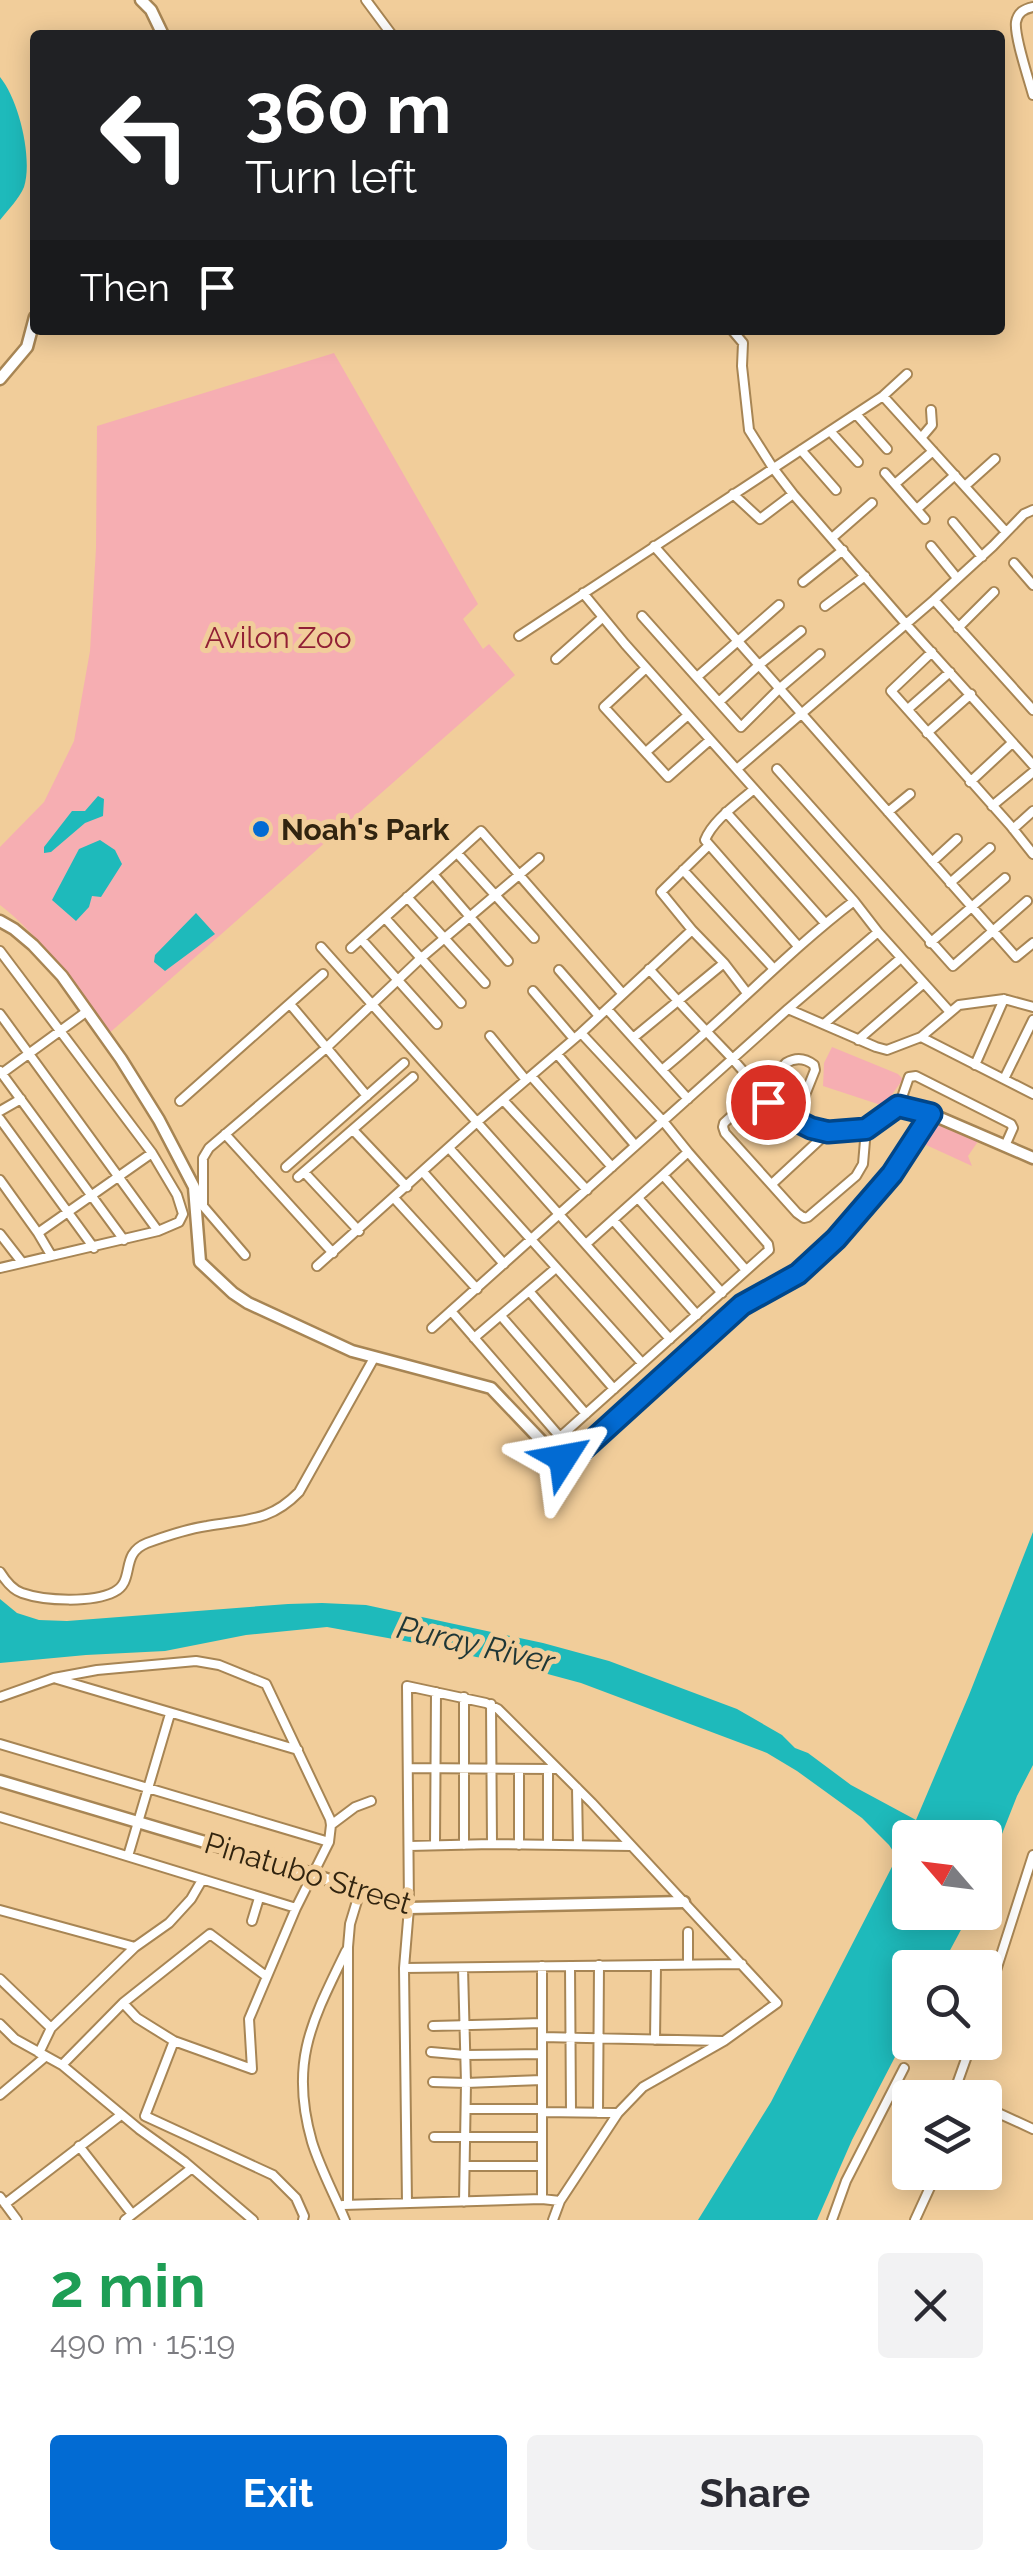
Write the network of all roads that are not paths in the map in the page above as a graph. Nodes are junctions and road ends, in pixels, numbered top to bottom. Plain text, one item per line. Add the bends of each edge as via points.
1 (142, 0) edge
2 (366, 0) edge
3 (1033, 7) edge
4 (161, 30) edge
5 (388, 30) edge
6 (1033, 95) edge
7 (30, 335) edge
8 (736, 335) edge
9 (908, 374) dead end
10 (0, 379) edge
11 (883, 396) junction
12 (932, 410) dead end
13 (856, 414) junction
14 (830, 431) junction
15 (922, 438) junction
16 (887, 449) dead end
17 (801, 450) junction
18 (933, 451) junction
19 (995, 458) dead end
20 (858, 462) dead end
21 (773, 468) junction
22 (885, 473) dead end
23 (955, 476) junction
24 (894, 484) junction
25 (965, 486) junction
26 (836, 490) dead end
27 (732, 494) junction
28 (793, 494) junction
29 (872, 503) dead end
30 (916, 509) junction
31 (1033, 510) edge
32 (925, 519) dead end
33 (953, 522) dead end
34 (1006, 532) junction
35 (832, 538) junction
36 (654, 546) junction
37 (931, 546) dead end
38 (843, 550) junction
39 (982, 557) junction
40 (1014, 563) dead end
41 (1033, 565) edge
42 (1023, 574) junction
43 (865, 576) junction
44 (958, 578) junction
45 (803, 582) dead end
46 (1033, 586) edge
47 (994, 592) dead end
48 (583, 593) junction
49 (934, 600) junction
50 (779, 605) dead end
51 (825, 606) dead end
52 (642, 616) dead end
53 (602, 618) junction
54 (906, 624) junction
55 (958, 628) junction
56 (801, 632) dead end
57 (519, 636) dead end
58 (738, 642) junction
59 (932, 652) junction
60 (820, 654) dead end
61 (556, 659) dead end
62 (759, 665) junction
63 (646, 668) junction
64 (950, 672) junction
65 (697, 677) junction
66 (780, 688) junction
67 (970, 694) junction
68 (719, 702) junction
69 (908, 709) junction
70 (1033, 710) edge
71 (688, 714) junction
72 (802, 714) junction
73 (928, 733) junction
74 (710, 740) junction
75 (1012, 743) junction
76 (646, 752) junction
77 (1033, 768) edge
78 (737, 769) junction
79 (777, 769) dead end
80 (970, 782) junction
81 (754, 789) junction
82 (910, 794) dead end
83 (992, 806) junction
84 (1033, 811) edge
85 (726, 812) junction
86 (888, 812) junction
87 (1013, 829) junction
88 (957, 838) dead end
89 (708, 846) junction
90 (990, 848) dead end
91 (1032, 852) edge
92 (457, 853) junction
93 (540, 858) dead end
94 (932, 862) junction
95 (683, 870) junction
96 (433, 874) junction
97 (519, 874) junction
98 (1005, 878) dead end
99 (950, 883) junction
100 (496, 896) junction
101 (407, 897) junction
102 (854, 901) junction
103 (1027, 902) dead end
104 (972, 906) junction
105 (385, 918) junction
106 (470, 918) junction
107 (0, 921) edge
108 (825, 923) junction
109 (692, 930) junction
110 (993, 931) junction
111 (878, 932) junction
112 (534, 938) dead end
113 (361, 940) junction
114 (444, 940) junction
115 (1033, 942) edge
116 (930, 943) junction
117 (798, 946) junction
118 (322, 947) dead end
119 (352, 948) dead end
120 (0, 951) edge
121 (901, 958) junction
122 (420, 960) junction
123 (508, 961) dead end
124 (724, 964) junction
125 (649, 969) junction
126 (774, 969) junction
127 (559, 970) dead end
128 (323, 974) dead end
129 (400, 981) junction
130 (485, 983) dead end
131 (924, 983) junction
132 (533, 991) dead end
133 (622, 992) junction
134 (747, 993) junction
135 (1004, 999) junction
136 (678, 1001) junction
137 (461, 1003) dead end
138 (290, 1004) junction
139 (372, 1004) junction
140 (1033, 1007) edge
141 (607, 1008) junction
142 (788, 1009) junction
143 (86, 1012) junction
144 (950, 1012) junction
145 (0, 1014) edge
146 (599, 1016) junction
147 (1033, 1020) edge
148 (437, 1024) dead end
149 (824, 1024) junction
150 (61, 1032) junction
151 (708, 1033) junction
152 (490, 1036) dead end
153 (578, 1036) junction
154 (921, 1037) junction
155 (633, 1038) junction
156 (858, 1040) junction
157 (326, 1049) junction
158 (28, 1054) junction
159 (556, 1054) junction
160 (732, 1059) junction
161 (404, 1063) dead end
162 (975, 1065) junction
163 (663, 1069) junction
164 (1, 1073) edge
165 (413, 1077) dead end
166 (529, 1078) junction
167 (1004, 1079) junction
168 (759, 1092) junction
169 (1033, 1094) edge
170 (367, 1096) junction
171 (21, 1099) junction
172 (688, 1099) junction
173 (502, 1100) junction
174 (180, 1101) dead end
175 (898, 1106) junction
176 (0, 1111) edge
177 (931, 1114) junction
178 (0, 1119) edge
179 (795, 1120) junction
180 (663, 1121) junction
181 (477, 1122) junction
182 (866, 1129) junction
183 (353, 1130) junction
184 (828, 1132) junction
185 (225, 1134) junction
186 (635, 1146) junction
187 (1005, 1146) junction
188 (449, 1148) junction
189 (688, 1152) junction
190 (152, 1154) junction
191 (1033, 1158) edge
192 (286, 1167) dead end
193 (612, 1167) junction
194 (423, 1172) junction
195 (662, 1175) junction
196 (119, 1176) junction
197 (0, 1180) edge
198 (772, 1183) junction
199 (407, 1187) junction
200 (587, 1190) junction
201 (92, 1196) junction
202 (394, 1198) junction
203 (638, 1198) junction
204 (67, 1212) junction
205 (560, 1215) junction
206 (612, 1220) junction
207 (158, 1231) junction
208 (358, 1232) junction
209 (38, 1233) junction
210 (0, 1234) edge
211 (124, 1240) junction
212 (532, 1240) junction
213 (586, 1244) junction
214 (94, 1248) junction
215 (333, 1253) junction
216 (51, 1255) junction
217 (245, 1255) dead end
218 (21, 1261) junction
219 (504, 1264) junction
220 (318, 1266) dead end
221 (0, 1268) edge
222 (556, 1268) junction
223 (745, 1269) junction
224 (477, 1289) junction
225 (529, 1292) junction
226 (722, 1292) junction
227 (451, 1311) junction
228 (697, 1315) junction
229 (501, 1316) junction
230 (432, 1328) dead end
231 (474, 1338) junction
232 (670, 1339) junction
233 (374, 1358) junction
234 (642, 1363) junction
235 (614, 1389) junction
236 (586, 1414) junction
237 (0, 1572) edge
238 (54, 1678) junction
239 (436, 1692) junction
240 (464, 1697) junction
241 (0, 1698) edge
242 (491, 1704) junction
243 (170, 1714) junction
244 (0, 1744) edge
245 (298, 1750) junction
246 (434, 1767) junction
247 (408, 1768) junction
248 (464, 1768) junction
249 (491, 1768) junction
250 (519, 1769) junction
251 (552, 1769) junction
252 (0, 1782) edge
253 (577, 1788) junction
254 (148, 1789) junction
255 (371, 1801) dead end
256 (0, 1817) edge
257 (138, 1823) junction
258 (331, 1825) junction
259 (328, 1842) junction
260 (492, 1844) junction
261 (520, 1844) junction
262 (435, 1845) junction
263 (464, 1845) junction
264 (548, 1845) junction
265 (578, 1845) junction
266 (409, 1846) junction
267 (631, 1846) junction
268 (1033, 1854) edge
269 (128, 1856) junction
270 (312, 1874) junction
271 (202, 1880) junction
272 (360, 1891) junction
273 (259, 1898) junction
274 (684, 1902) junction
275 (296, 1908) junction
276 (409, 1908) junction
277 (0, 1910) edge
278 (252, 1921) dead end
279 (688, 1932) dead end
280 (136, 1947) junction
281 (348, 1947) junction
282 (1002, 1952) edge
283 (656, 1964) junction
284 (688, 1964) junction
285 (742, 1964) junction
286 (599, 1965) junction
287 (542, 1966) junction
288 (570, 1966) junction
289 (404, 1968) junction
290 (463, 1968) junction
291 (266, 1976) junction
292 (0, 1979) edge
293 (123, 2004) junction
294 (542, 2023) junction
295 (0, 2024) edge
296 (464, 2025) junction
297 (433, 2026) dead end
298 (51, 2028) junction
299 (542, 2037) junction
300 (570, 2038) junction
301 (599, 2038) junction
302 (654, 2040) junction
303 (724, 2040) junction
304 (174, 2041) junction
305 (431, 2052) dead end
306 (542, 2054) junction
307 (42, 2055) junction
308 (465, 2055) junction
309 (62, 2065) junction
310 (904, 2068) dead end
311 (542, 2080) junction
312 (433, 2082) dead end
313 (466, 2083) junction
314 (0, 2095) edge
315 (466, 2109) junction
316 (542, 2111) junction
317 (571, 2112) junction
318 (598, 2113) junction
319 (618, 2113) junction
320 (121, 2114) junction
321 (1002, 2115) edge
322 (145, 2116) junction
323 (139, 2129) junction
324 (1033, 2129) edge
325 (465, 2137) junction
326 (542, 2137) junction
327 (434, 2138) dead end
328 (80, 2146) junction
329 (464, 2166) junction
330 (542, 2166) junction
331 (192, 2168) junction
332 (929, 2190) edge
333 (542, 2199) junction
334 (2, 2200) edge
335 (560, 2201) junction
336 (464, 2202) junction
337 (407, 2203) junction
338 (343, 2205) junction
339 (129, 2217) edge
340 (17, 2220) edge
341 (253, 2220) edge
342 (303, 2220) edge
343 (345, 2220) edge
344 (552, 2220) edge
345 (832, 2220) edge
346 (915, 2220) edge

1 - 4 street
2 - 5 street
3 - 6 street via 1021,12 1016,27
7 - 10 street
8 - 21 street via 743,343 749,430
9 - 11 street
11 - 13 street
11 - 15 street
12 - 15 street via 932,426
13 - 14 street
13 - 16 street
14 - 17 street
14 - 20 street
15 - 18 street
17 - 21 street
17 - 26 street
18 - 23 street
18 - 24 street
19 - 25 street
21 - 27 street
21 - 28 street
22 - 24 street
23 - 25 street
23 - 30 street
24 - 30 street
25 - 34 street
27 - 28 street via 760,519
27 - 36 street
28 - 35 street
29 - 35 street
30 - 32 street
31 - 34 street
33 - 39 street
34 - 39 street
35 - 38 street
36 - 48 street
36 - 58 street
37 - 44 street
38 - 43 street
38 - 45 street
39 - 44 street
40 - 42 street
41 - 42 street
42 - 46 street
43 - 51 street
43 - 54 street
44 - 49 street
47 - 55 street
48 - 53 street
48 - 57 street
49 - 54 street
49 - 55 street
50 - 58 street
52 - 65 street
53 - 61 street
53 - 63 street
54 - 59 street
54 - 72 street
55 - 70 street
56 - 62 street
58 - 62 street
58 - 65 street
59 - 64 street
59 - 69 street via 891,691
60 - 66 street
62 - 66 street
62 - 68 street
63 - 71 street
63 - 76 street via 604,706
64 - 67 street
64 - 69 street
65 - 68 street
66 - 68 street via 742,727
66 - 72 street
67 - 73 street
67 - 75 street
69 - 73 street
71 - 74 street
71 - 76 street
72 - 78 street
72 - 86 street
73 - 80 street
74 - 76 street via 669,777
74 - 78 street
75 - 77 street
75 - 80 street
77 - 83 street
78 - 81 street
79 - 116 street
80 - 83 street
81 - 85 street
81 - 102 street
82 - 86 street
83 - 87 street
84 - 87 street
85 - 89 street via 705,835
85 - 108 street
86 - 94 street
87 - 91 street
88 - 94 street
89 - 95 street
89 - 117 street
90 - 99 street
92 - 96 street
92 - 97 street via 481,831
92 - 100 street
93 - 97 street
94 - 99 street
95 - 109 street via 661,894
95 - 126 street
96 - 101 street
96 - 106 street
97 - 100 street
97 - 133 street
98 - 104 street
99 - 104 street
100 - 106 street
100 - 112 street
101 - 105 street
101 - 114 street
102 - 108 street
102 - 111 street
103 - 110 street
104 - 110 street
104 - 116 street
105 - 113 street
105 - 122 street
106 - 114 street
106 - 123 street
107 - 143 street via 33,945
108 - 117 street
109 - 124 street
109 - 125 street
110 - 115 street via 1016,957
110 - 116 street via 953,966
111 - 121 street
111 - 142 street
113 - 119 street
113 - 129 street
114 - 122 street
114 - 130 street
117 - 126 street
118 - 139 street
120 - 150 street
121 - 131 street
121 - 149 street
122 - 129 street
122 - 137 street
124 - 134 street
124 - 136 street
125 - 133 street
125 - 136 street
126 - 134 street
127 - 146 street
128 - 138 street
129 - 139 street
129 - 148 street
131 - 144 street
131 - 156 street
132 - 153 street
133 - 141 street
134 - 151 street
135 - 140 street
135 - 144 street
135 - 162 street
136 - 151 street
136 - 155 street
138 - 157 street
138 - 174 street
139 - 157 street
139 - 181 street
141 - 146 street
141 - 155 street
142 - 149 street
142 - 160 street
143 - 150 street
143 - 233 street via 188,1171 200,1262 248,1303
144 - 154 street
145 - 158 street
146 - 153 street
147 - 167 street
149 - 156 street
150 - 158 street
150 - 190 street
151 - 160 street
151 - 163 street
152 - 166 street
153 - 159 street
153 - 180 street
154 - 156 street via 888,1050
154 - 162 street
155 - 163 street
157 - 170 street
157 - 185 street
158 - 164 street
158 - 196 street
159 - 166 street
159 - 186 street
160 - 168 street
160 - 172 street
161 - 170 street
162 - 167 street
163 - 172 street
164 - 171 street
165 - 183 street
166 - 173 street
166 - 193 street
167 - 169 street
168 - 179 street
168 - 179 street via 791,1060 814,1065
168 - 198 street via 723,1127
170 - 192 street
171 - 176 street
171 - 201 street
172 - 180 street
173 - 181 street
173 - 200 street
175 - 177 street
175 - 182 street
175 - 187 street via 909,1077 916,1076 1011,1124
177 - 187 street
177 - 233 street via 892,1174 836,1239 798,1274 742,1305 574,1456 553,1453 491,1388
178 - 204 street
179 - 184 street
180 - 186 street
180 - 189 street
181 - 188 street
181 - 205 street
182 - 184 street
182 - 198 street via 862,1168 808,1217
183 - 199 street
183 - 208 street via 301,1175
184 - 198 street
185 - 215 street
185 - 217 street via 202,1158 202,1204
186 - 193 street
187 - 191 street
188 - 194 street
188 - 212 street
189 - 195 street
189 - 223 street via 770,1247
190 - 196 street
190 - 207 street via 183,1214
193 - 200 street
194 - 199 street
194 - 219 street
195 - 203 street
195 - 223 street
196 - 201 street
196 - 207 street
197 - 209 street
199 - 202 street
200 - 205 street
201 - 204 street
201 - 211 street
202 - 208 street
202 - 224 street
203 - 206 street
203 - 226 street
204 - 209 street
204 - 214 street
205 - 212 street
205 - 213 street
206 - 213 street
206 - 228 street
207 - 211 street
208 - 215 street
209 - 216 street
210 - 218 street
211 - 214 street
212 - 219 street
212 - 222 street
213 - 232 street
214 - 216 street
215 - 220 street
216 - 218 street
218 - 221 street
219 - 224 street
222 - 225 street
222 - 234 street
223 - 226 street
224 - 227 street
225 - 229 street
225 - 235 street
226 - 228 street
227 - 230 street
227 - 231 street
228 - 232 street
229 - 231 street
229 - 236 street
231 - 236 street via 560,1437
232 - 234 street
233 - 237 street via 299,1492 270,1515 142,1545 131,1554 121,1586 92,1598 18,1592
234 - 235 street
235 - 236 street
238 - 241 street
238 - 243 street
238 - 245 street via 196,1661 219,1665 266,1684
239 - 240 street
239 - 246 street
239 - 247 street via 408,1686
240 - 242 street
240 - 248 street
242 - 249 street
242 - 251 street
243 - 245 street
243 - 254 street
244 - 254 street
245 - 258 street
246 - 247 street
246 - 248 street
246 - 262 street
247 - 266 street
248 - 249 street
248 - 263 street
249 - 250 street
249 - 260 street
250 - 251 street
250 - 261 street
251 - 253 street
251 - 264 street
252 - 257 street, Pinatubo Street
253 - 265 street
253 - 267 street
254 - 257 street
254 - 259 street
255 - 258 street
256 - 269 street
257 - 269 street
257 - 270 street, Pinatubo Street
258 - 259 street
259 - 270 street
260 - 261 street
260 - 263 street
261 - 264 street
262 - 263 street
262 - 266 street
264 - 265 street
265 - 267 street
266 - 276 street
267 - 274 street
268 - 282 street
269 - 271 street
270 - 272 street, Pinatubo Street
270 - 275 street
271 - 273 street
271 - 280 street via 168,1923
272 - 276 street, Pinatubo Street
272 - 281 street
273 - 275 street
273 - 278 street
274 - 276 street, Pinatubo Street
274 - 285 street
275 - 291 street
276 - 289 street
277 - 280 street
279 - 284 street
280 - 298 street
281 - 338 street
281 - 338 street via 317,2013 302,2066 313,2145
283 - 284 street
283 - 286 street
283 - 302 street
284 - 285 street
285 - 303 street via 776,2003
286 - 288 street
286 - 301 street
287 - 288 street
287 - 290 street
287 - 294 street
288 - 300 street
289 - 290 street
289 - 337 street
290 - 296 street
291 - 293 street via 210,1934
291 - 304 street via 248,2023 252,2070
292 - 298 street
293 - 304 street
293 - 309 street
294 - 296 street
294 - 299 street
295 - 307 street
296 - 297 street
296 - 308 street
298 - 307 street
299 - 300 street
299 - 306 street
300 - 301 street
300 - 317 street
301 - 302 street
301 - 318 street
302 - 303 street
303 - 319 street via 643,2088
304 - 322 street
305 - 308 street
306 - 308 street
306 - 311 street
307 - 309 street
307 - 314 street
308 - 313 street
309 - 320 street
310 - 345 street
311 - 313 street
311 - 316 street
312 - 313 street
313 - 315 street
315 - 316 street
315 - 325 street
316 - 317 street
316 - 326 street
317 - 318 street
318 - 319 street
319 - 335 street
320 - 323 street
320 - 328 street
321 - 324 street
322 - 323 street
322 - 342 street via 273,2175 296,2198
323 - 331 street
325 - 326 street
325 - 327 street
325 - 329 street
326 - 330 street
328 - 334 street
328 - 339 street
329 - 330 street
329 - 336 street
330 - 333 street
331 - 339 street
331 - 341 street
332 - 346 street
333 - 335 street
333 - 336 street
334 - 340 street
335 - 344 street
336 - 337 street
337 - 338 street
338 - 343 street

